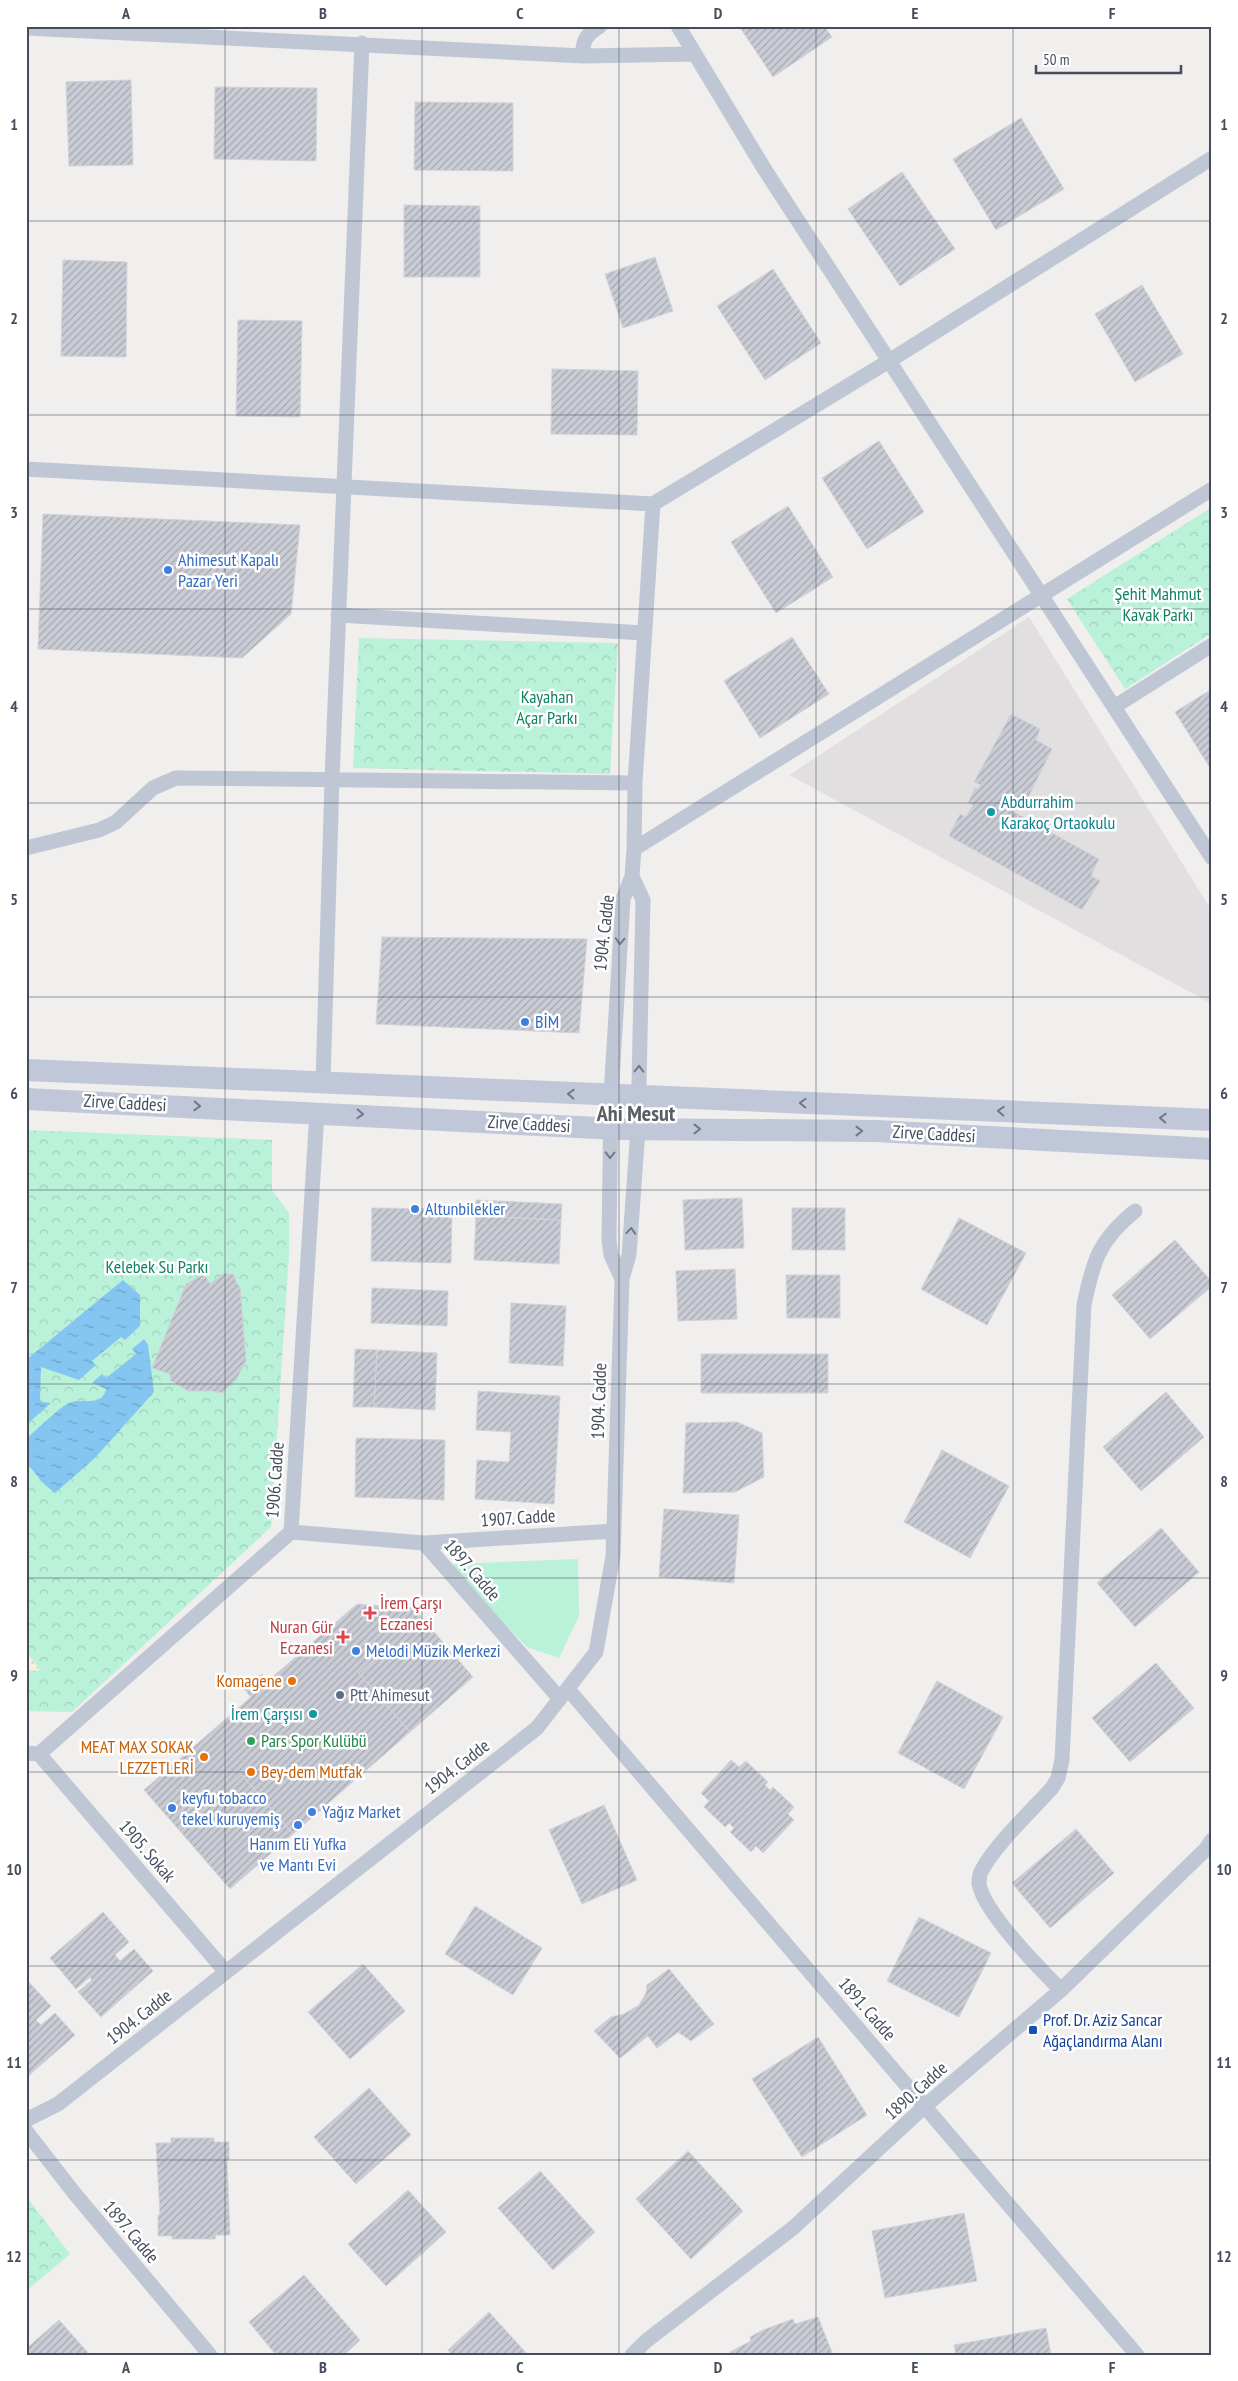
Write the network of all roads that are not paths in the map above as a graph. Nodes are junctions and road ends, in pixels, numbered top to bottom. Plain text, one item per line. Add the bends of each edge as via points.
1 (600, 26) edge
2 (678, 26) edge
3 (26, 28) edge
4 (362, 43) junction
5 (694, 54) junction
6 (583, 56) junction
7 (1212, 158) edge
8 (889, 361) junction
9 (26, 468) edge
10 (343, 485) junction
11 (1212, 489) edge
12 (653, 504) junction
13 (1040, 596) junction
14 (338, 615) junction
15 (644, 633) junction
16 (1212, 645) edge
17 (1114, 706) junction
18 (332, 780) junction
19 (634, 783) junction
20 (26, 848) edge
21 (634, 850) junction
22 (1212, 858) edge
23 (632, 876) junction
24 (26, 1070) edge
25 (323, 1082) junction
26 (611, 1096) junction
27 (639, 1097) junction
28 (26, 1099) edge
29 (317, 1112) junction
30 (1212, 1120) edge
31 (611, 1128) junction
32 (638, 1129) junction
33 (1212, 1149) edge
34 (1135, 1211) dead end
35 (622, 1279) junction
36 (614, 1531) junction
37 (291, 1532) junction
38 (424, 1543) junction
39 (564, 1694) junction
40 (33, 1754) edge
41 (1212, 1840) edge
42 (226, 1972) junction
43 (1061, 1990) junction
44 (925, 2106) junction
45 (26, 2120) edge
46 (26, 2131) edge
47 (210, 2355) edge
48 (632, 2355) edge
49 (1138, 2355) edge

1 - 6 street via 582,44
2 - 5 street
3 - 4 street
4 - 6 street
4 - 10 street
5 - 6 street
5 - 8 street
7 - 8 street
8 - 12 street
8 - 13 street
9 - 10 street
10 - 12 street
10 - 14 street
11 - 13 street
12 - 15 street
13 - 17 street
13 - 21 street
14 - 15 street
14 - 18 street
15 - 19 street
16 - 17 street
17 - 22 street
18 - 19 street
18 - 20 street via 176,778 153,788 116,822 99,830
18 - 25 street
19 - 21 street
21 - 23 street
23 -> 26 street, 1904. Cadde via 623,899
27 -> 23 street, 1904. Cadde via 643,900
24 - 25 main road, Zirve Caddesi
26 -> 25 main road, Zirve Caddesi
26 - 27 main road, Zirve Caddesi
26 - 31 street, 1904. Cadde
30 -> 27 main road, Zirve Caddesi
27 - 32 street, 1904. Cadde
28 -> 29 main road, Zirve Caddesi
29 -> 31 main road, Zirve Caddesi
29 - 37 street, 1906. Cadde
31 - 32 main road, Zirve Caddesi
31 -> 35 street, 1904. Cadde via 609,1240 611,1254
32 -> 33 main road, Zirve Caddesi via 876,1131
35 -> 32 street, 1904. Cadde via 629,1255
34 - 43 street via 1106,1238 1089,1281 1084,1305 1062,1760 1058,1778 992,1855 982,1870 979,1883 989,1907
35 - 36 street, 1904. Cadde
36 - 38 street, 1907. Cadde
36 - 39 street, 1904. Cadde via 613,1556 596,1652
37 - 38 street, 1897. Cadde
37 - 40 street, 1906. Cadde
38 - 39 street, 1897. Cadde
39 - 42 street, 1904. Cadde via 537,1728
39 - 44 street, 1891. Cadde
40 - 42 street, 1905. Sokak
41 - 43 street, 1890. Cadde via 1206,1850
42 - 45 street, 1904. Cadde via 58,2104
43 - 44 street, 1890. Cadde
44 - 48 street, 1890. Cadde via 793,2228
44 - 49 street, 1891. Cadde
46 - 47 street, 1897. Cadde

